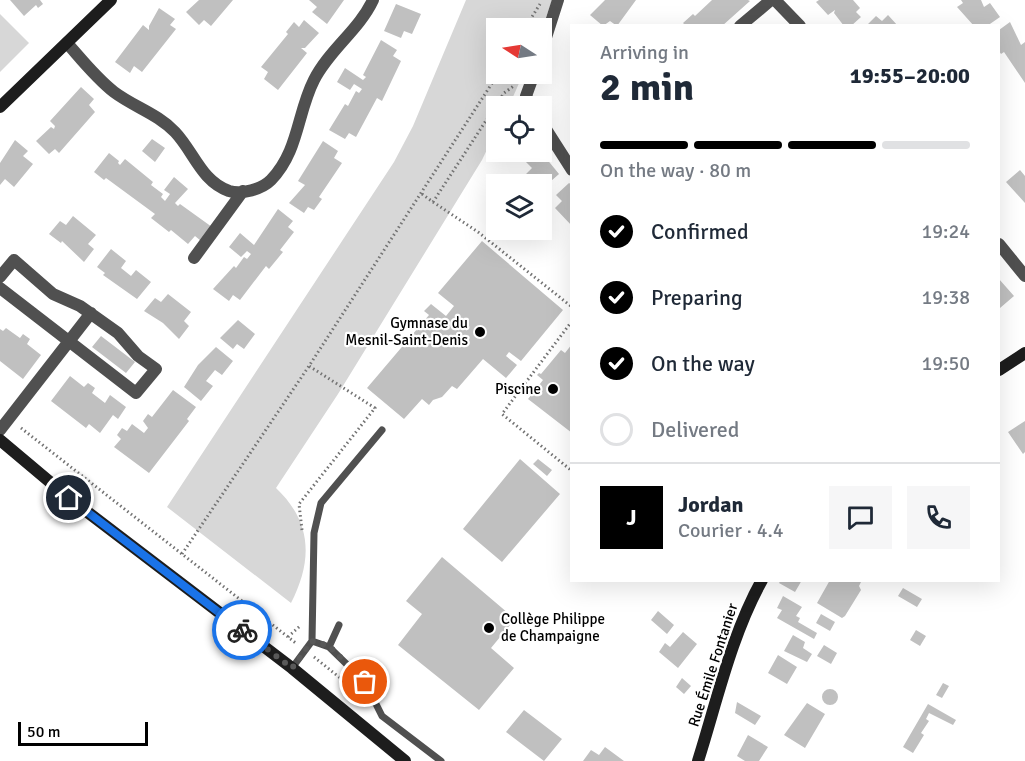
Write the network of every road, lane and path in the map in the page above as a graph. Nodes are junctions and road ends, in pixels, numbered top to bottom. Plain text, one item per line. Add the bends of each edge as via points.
1 (373, 0) edge
2 (542, 0) edge
3 (558, 0) edge
4 (771, 0) edge
5 (776, 0) edge
6 (108, 1) edge
7 (531, 18) edge
8 (552, 19) edge
9 (742, 24) edge
10 (798, 24) edge
11 (67, 43) junction
12 (492, 84) edge
13 (516, 84) edge
14 (0, 107) edge
15 (552, 139) edge
16 (570, 167) edge
17 (243, 191) junction
18 (422, 194) junction
19 (433, 202) junction
20 (1000, 245) edge
21 (194, 258) dead end
22 (1025, 276) edge
23 (0, 277) edge
24 (0, 288) edge
25 (570, 305) edge
26 (91, 314) junction
27 (570, 324) edge
28 (69, 343) junction
29 (1025, 354) edge
30 (309, 366) junction
31 (1000, 369) edge
32 (375, 408) dead end
33 (9, 419) junction
34 (0, 430) edge
35 (382, 430) dead end
36 (0, 440) edge
37 (570, 469) edge
38 (182, 554) junction
39 (761, 582) edge
40 (339, 625) dead end
41 (312, 641) junction
42 (329, 646) junction
43 (307, 651) junction
44 (292, 668) junction
45 (350, 685) dead end
46 (405, 761) edge
47 (441, 761) edge
48 (698, 761) edge

1 - 17 street via 313,82 298,135 283,165 270,182
2 - 7 path
3 - 8 street
4 - 9 street
5 - 10 street
6 - 11 street
11 - 14 street
11 - 17 street via 115,93 175,132 204,174 232,192
12 - 18 path
13 - 19 path via 504,93
15 - 16 street
17 - 21 street
18 - 19 path
18 - 30 path
19 - 25 path via 478,232
20 - 22 street
23 - 26 street via 14,260 53,294
24 - 28 street
26 - 28 street
26 - 28 street via 156,369 136,393
27 - 37 path via 502,414
28 - 33 street
29 - 31 street
30 - 32 path
30 - 38 path
33 - 34 street
33 - 38 path
35 - 41 lane via 321,503 314,533
36 - 44 street via 69,498
38 - 43 path
39 - 48 street, Rue Émile Fontanier via 732,650
40 - 42 lane
41 - 42 lane
41 - 43 lane
42 - 47 lane via 365,682 382,716
43 - 44 lane
43 - 45 path
44 - 46 street

